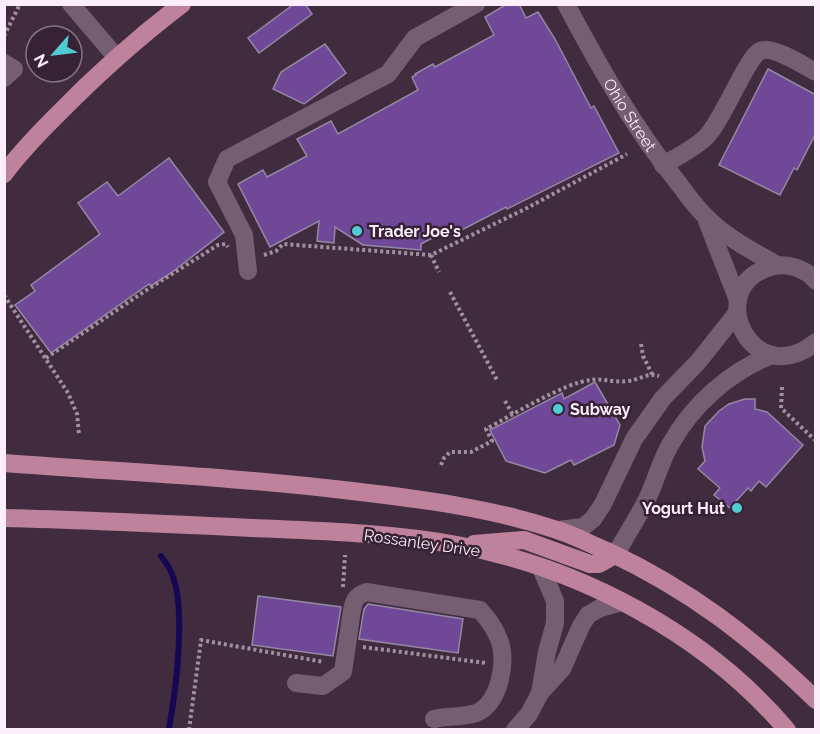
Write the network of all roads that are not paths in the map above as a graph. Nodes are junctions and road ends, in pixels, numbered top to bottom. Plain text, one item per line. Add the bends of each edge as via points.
1 (71, 4) edge
2 (182, 4) edge
3 (476, 4) edge
4 (566, 4) edge
5 (117, 58) junction
6 (4, 63) edge
7 (816, 72) edge
8 (4, 78) edge
9 (663, 165) junction
10 (4, 174) edge
11 (705, 216) junction
12 (777, 265) junction
13 (248, 270) dead end
14 (814, 279) edge
15 (737, 307) junction
16 (812, 346) edge
17 (772, 355) junction
18 (4, 463) edge
19 (4, 518) edge
20 (558, 530) junction
21 (457, 545) junction
22 (615, 555) junction
23 (541, 568) junction
24 (622, 602) junction
25 (296, 683) dead end
26 (540, 693) junction
27 (816, 700) edge
28 (434, 719) dead end
29 (515, 729) edge
30 (787, 729) edge

1 - 5 street
2 - 5 main road
3 - 13 street via 415,38 388,74 226,159 217,182 244,236
4 - 9 street, Ohio Street via 599,68
5 - 10 main road via 71,100
6 - 8 street via 14,69
7 - 9 street via 773,50 761,50 752,58 721,118 706,137
9 - 11 street, Ohio Street
11 - 12 street, Ohio Street
11 - 15 street, Ohio Street
12 - 14 street, Ohio Street via 802,270
12 - 15 street via 752,276 743,287
15 - 17 street, Ohio Street via 740,328 747,340
15 - 20 street via 698,362 663,398 634,439 593,519 583,527
16 - 17 street via 789,356
17 - 22 street via 721,384 687,420
18 - 20 main road via 297,484 503,515
19 - 21 main road, Rossanley Drive via 314,531
20 - 22 main road
21 - 22 main road via 524,540 590,564 599,564
21 - 23 main road, Rossanley Drive
22 - 27 main road via 694,598 740,631
23 - 24 main road, Rossanley Drive
23 - 26 street via 555,601 555,623
24 - 26 street via 588,615 562,669
24 - 30 main road, Rossanley Drive via 691,644 742,684
25 - 28 street via 323,686 344,664 358,595 366,592 480,610 501,644 497,693 477,712
26 - 29 street

